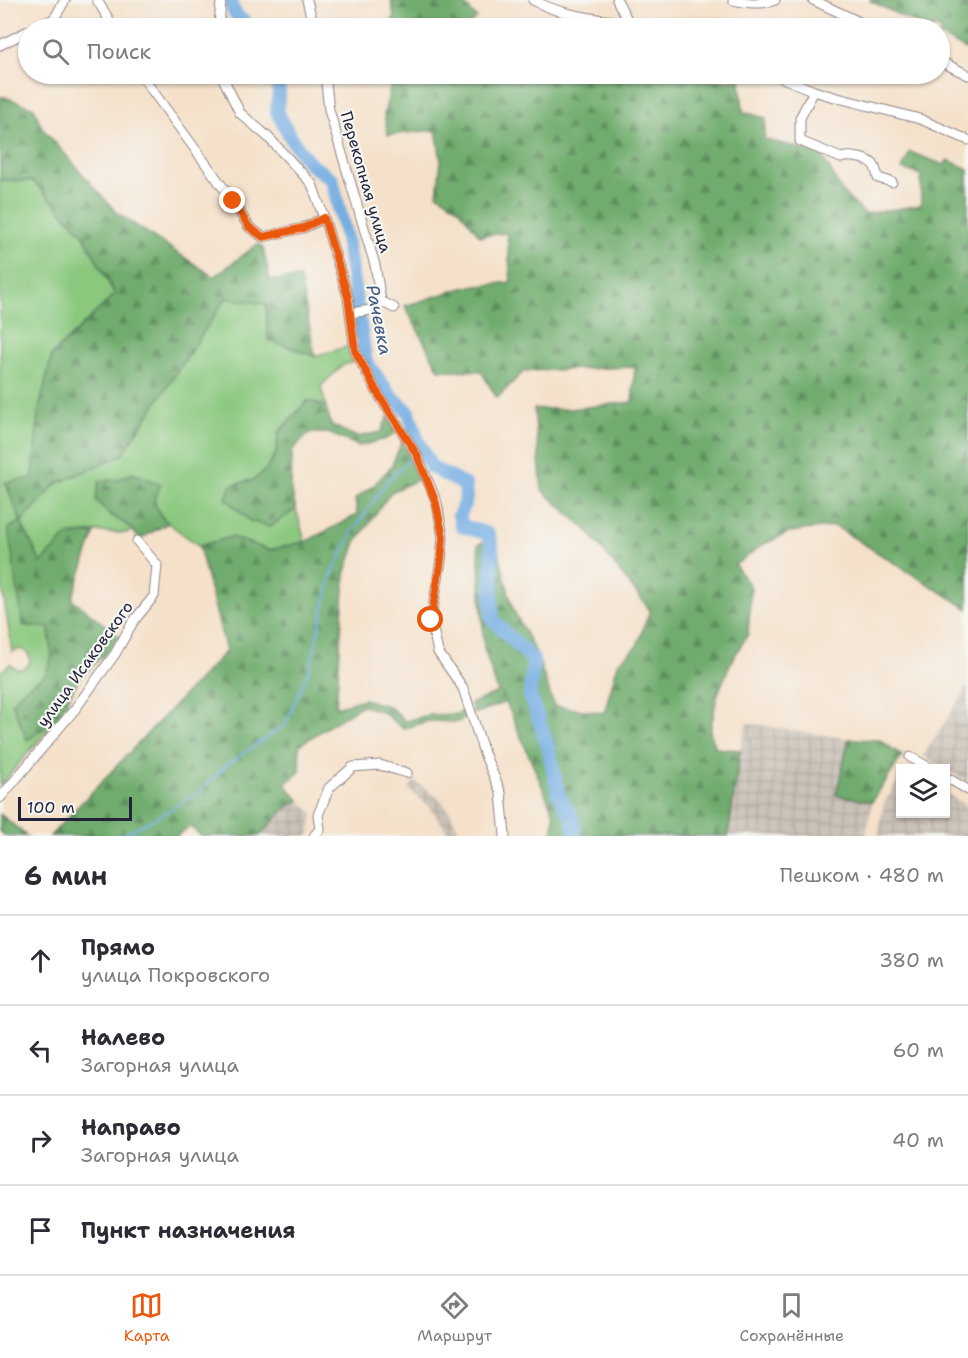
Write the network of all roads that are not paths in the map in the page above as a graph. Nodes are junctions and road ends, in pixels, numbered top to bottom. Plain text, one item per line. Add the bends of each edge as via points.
1 (65, 0) edge
2 (97, 0) edge
3 (220, 0) edge
4 (308, 0) edge
5 (533, 0) edge
6 (617, 0) edge
7 (733, 0) edge
8 (775, 0) edge
9 (813, 0) edge
10 (55, 18) edge
11 (108, 18) edge
12 (220, 18) edge
13 (312, 18) edge
14 (591, 18) edge
15 (627, 18) edge
16 (851, 18) edge
17 (18, 36) edge
18 (0, 45) edge
19 (950, 66) edge
20 (968, 75) edge
21 (148, 84) edge
22 (226, 84) edge
23 (326, 84) edge
24 (797, 84) edge
25 (814, 91) junction
26 (968, 141) edge
27 (892, 182) dead end
28 (324, 218) junction
29 (381, 301) junction
30 (394, 308) dead end
31 (352, 313) junction
32 (137, 541) dead end
33 (910, 757) dead end
34 (923, 764) edge
35 (407, 773) dead end
36 (950, 780) edge
37 (968, 790) edge
38 (0, 798) edge
39 (314, 836) edge
40 (505, 836) edge

1 - 10 street
2 - 11 street
3 - 12 street
4 - 13 street
5 - 14 street
6 - 15 street
7 - 8 street
9 - 16 street
17 - 18 street
19 - 20 street
21 - 28 street via 249,227 263,237 303,228
22 - 28 street via 240,113 312,184
23 - 29 street, Перекопная улица via 329,110 375,265
24 - 25 street
25 - 26 street via 920,119
25 - 27 street via 800,118 800,141 840,158 846,155 869,161 878,178
28 - 31 street
29 - 30 street
29 - 31 street via 370,310
31 - 40 street via 355,351 417,455 436,503 443,537 431,620 438,652 463,688 501,793
32 - 38 street, улица Исаковского via 157,566 154,596 75,708
33 - 34 street
35 - 39 street via 380,765 353,767 329,788 318,816 320,829
36 - 37 street

